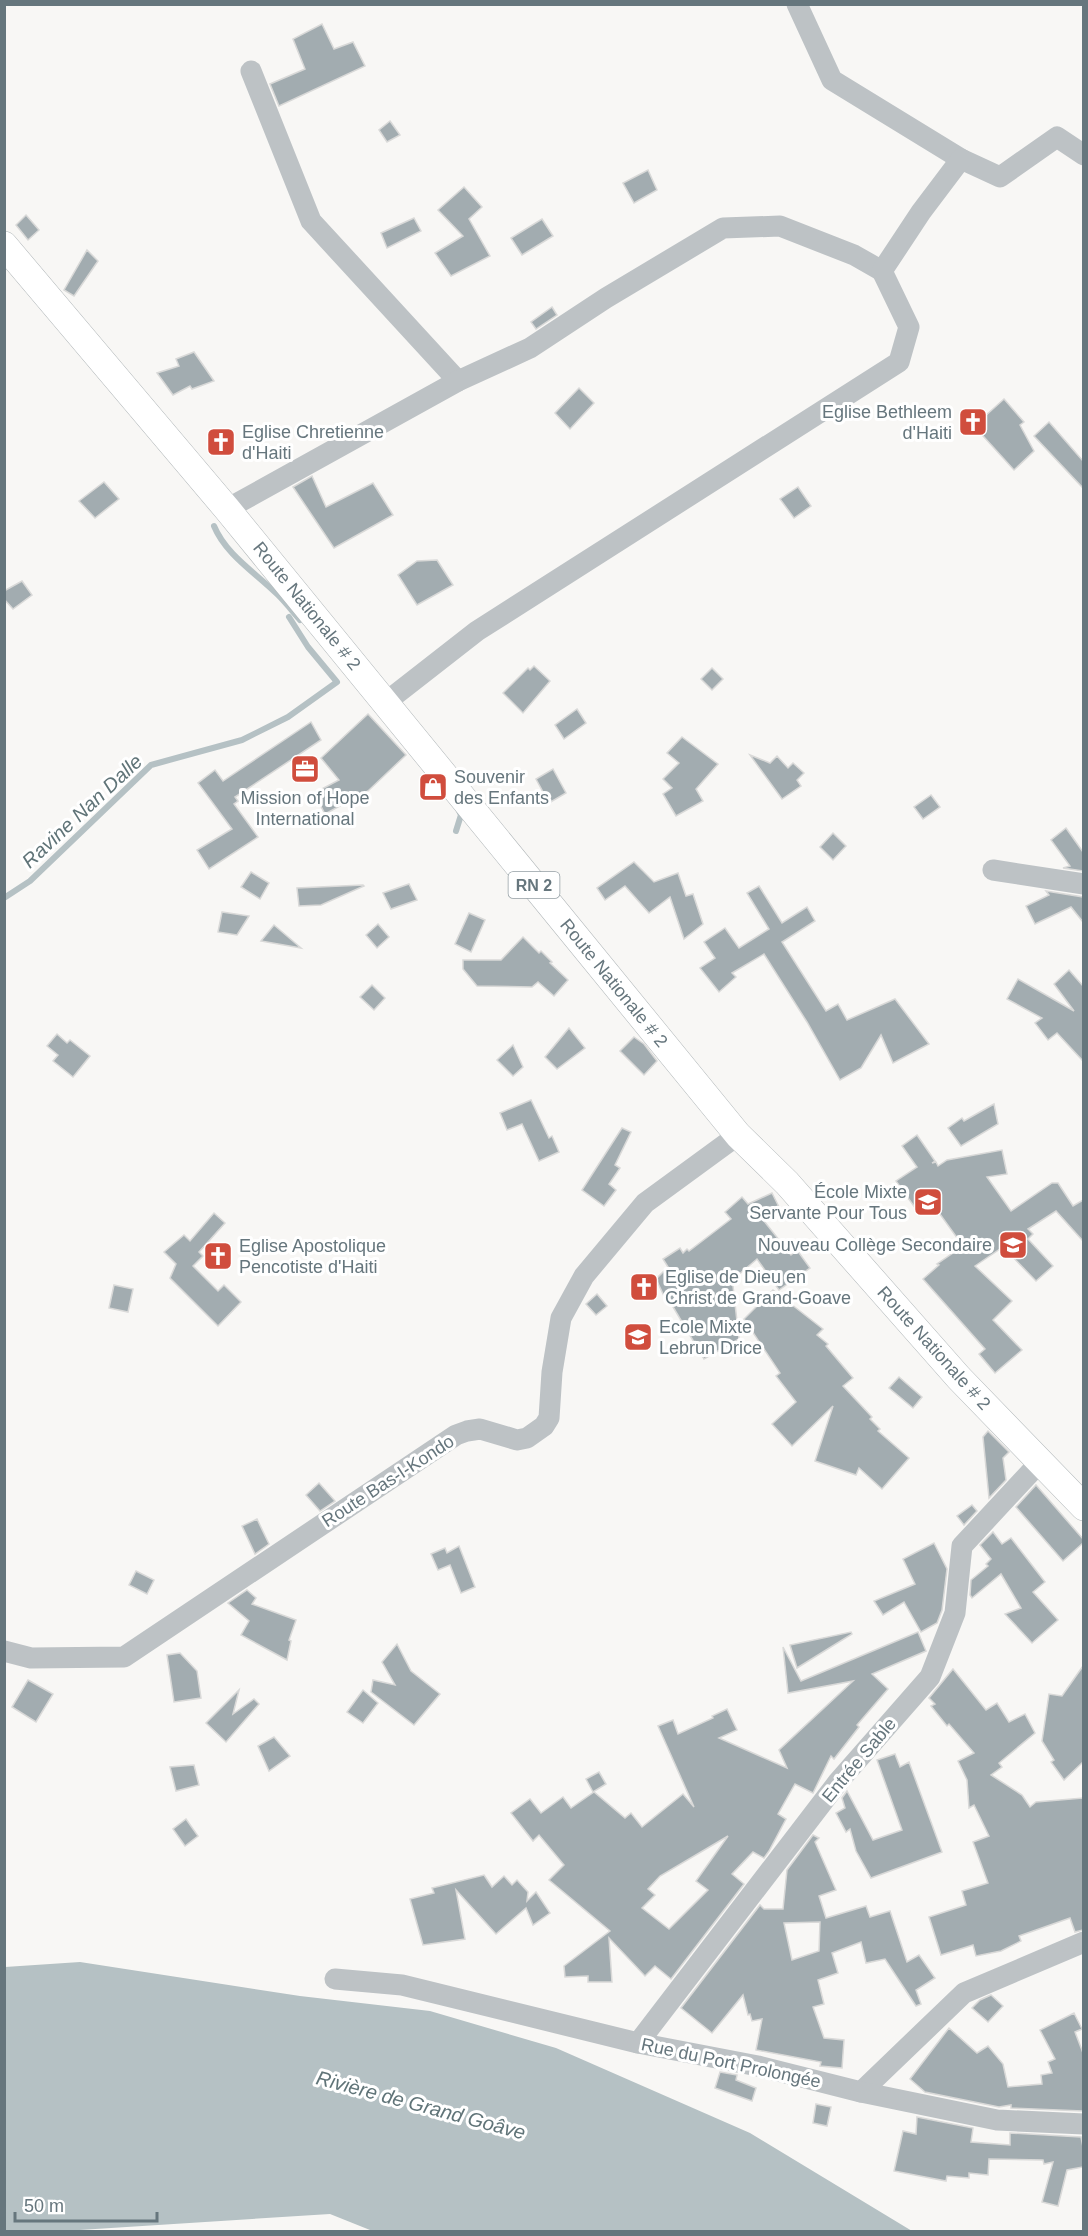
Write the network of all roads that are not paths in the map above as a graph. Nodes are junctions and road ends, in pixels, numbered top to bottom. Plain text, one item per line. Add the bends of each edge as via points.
1 (797, 4) edge
2 (251, 71) dead end
3 (1083, 155) edge
4 (961, 159) junction
5 (4, 245) edge
6 (882, 271) junction
7 (458, 381) junction
8 (226, 509) junction
9 (386, 702) junction
10 (993, 870) dead end
11 (1083, 884) edge
12 (738, 1135) junction
13 (1040, 1462) junction
14 (1083, 1507) edge
15 (4, 1651) edge
16 (1083, 1942) edge
17 (335, 1979) dead end
18 (638, 2043) junction
19 (861, 2092) junction
20 (1083, 2124) edge

1 - 4 street via 832,80
2 - 7 street via 311,221
3 - 4 street via 1057,137 1000,177
4 - 6 street
5 - 8 main road, Route Nationale # 2 / RN 2
6 - 7 street via 854,255 780,226 723,228 530,348
6 - 9 street via 909,327 898,362 477,631
7 - 8 street
8 - 9 main road, Route Nationale # 2 / RN 2
9 - 12 main road, Route Nationale # 2 / RN 2
10 - 11 street
12 - 13 main road, Route Nationale # 2 / RN 2 via 787,1183 958,1378
12 - 15 street, Route Bas-I-Kondo via 645,1203 584,1276 561,1318 549,1418 536,1433 517,1440 480,1429 456,1435 124,1657 31,1658
13 - 14 main road, Route Nationale # 2 / RN 2
13 - 18 street, Entrée Sable via 962,1546 955,1613 930,1677 838,1782
16 - 19 street via 964,1993
17 - 18 street, Rue du Port Prolongée via 402,1985
18 - 19 street, Rue du Port Prolongée via 758,2066
19 - 20 street, Rue du Port Prolongée via 997,2120

